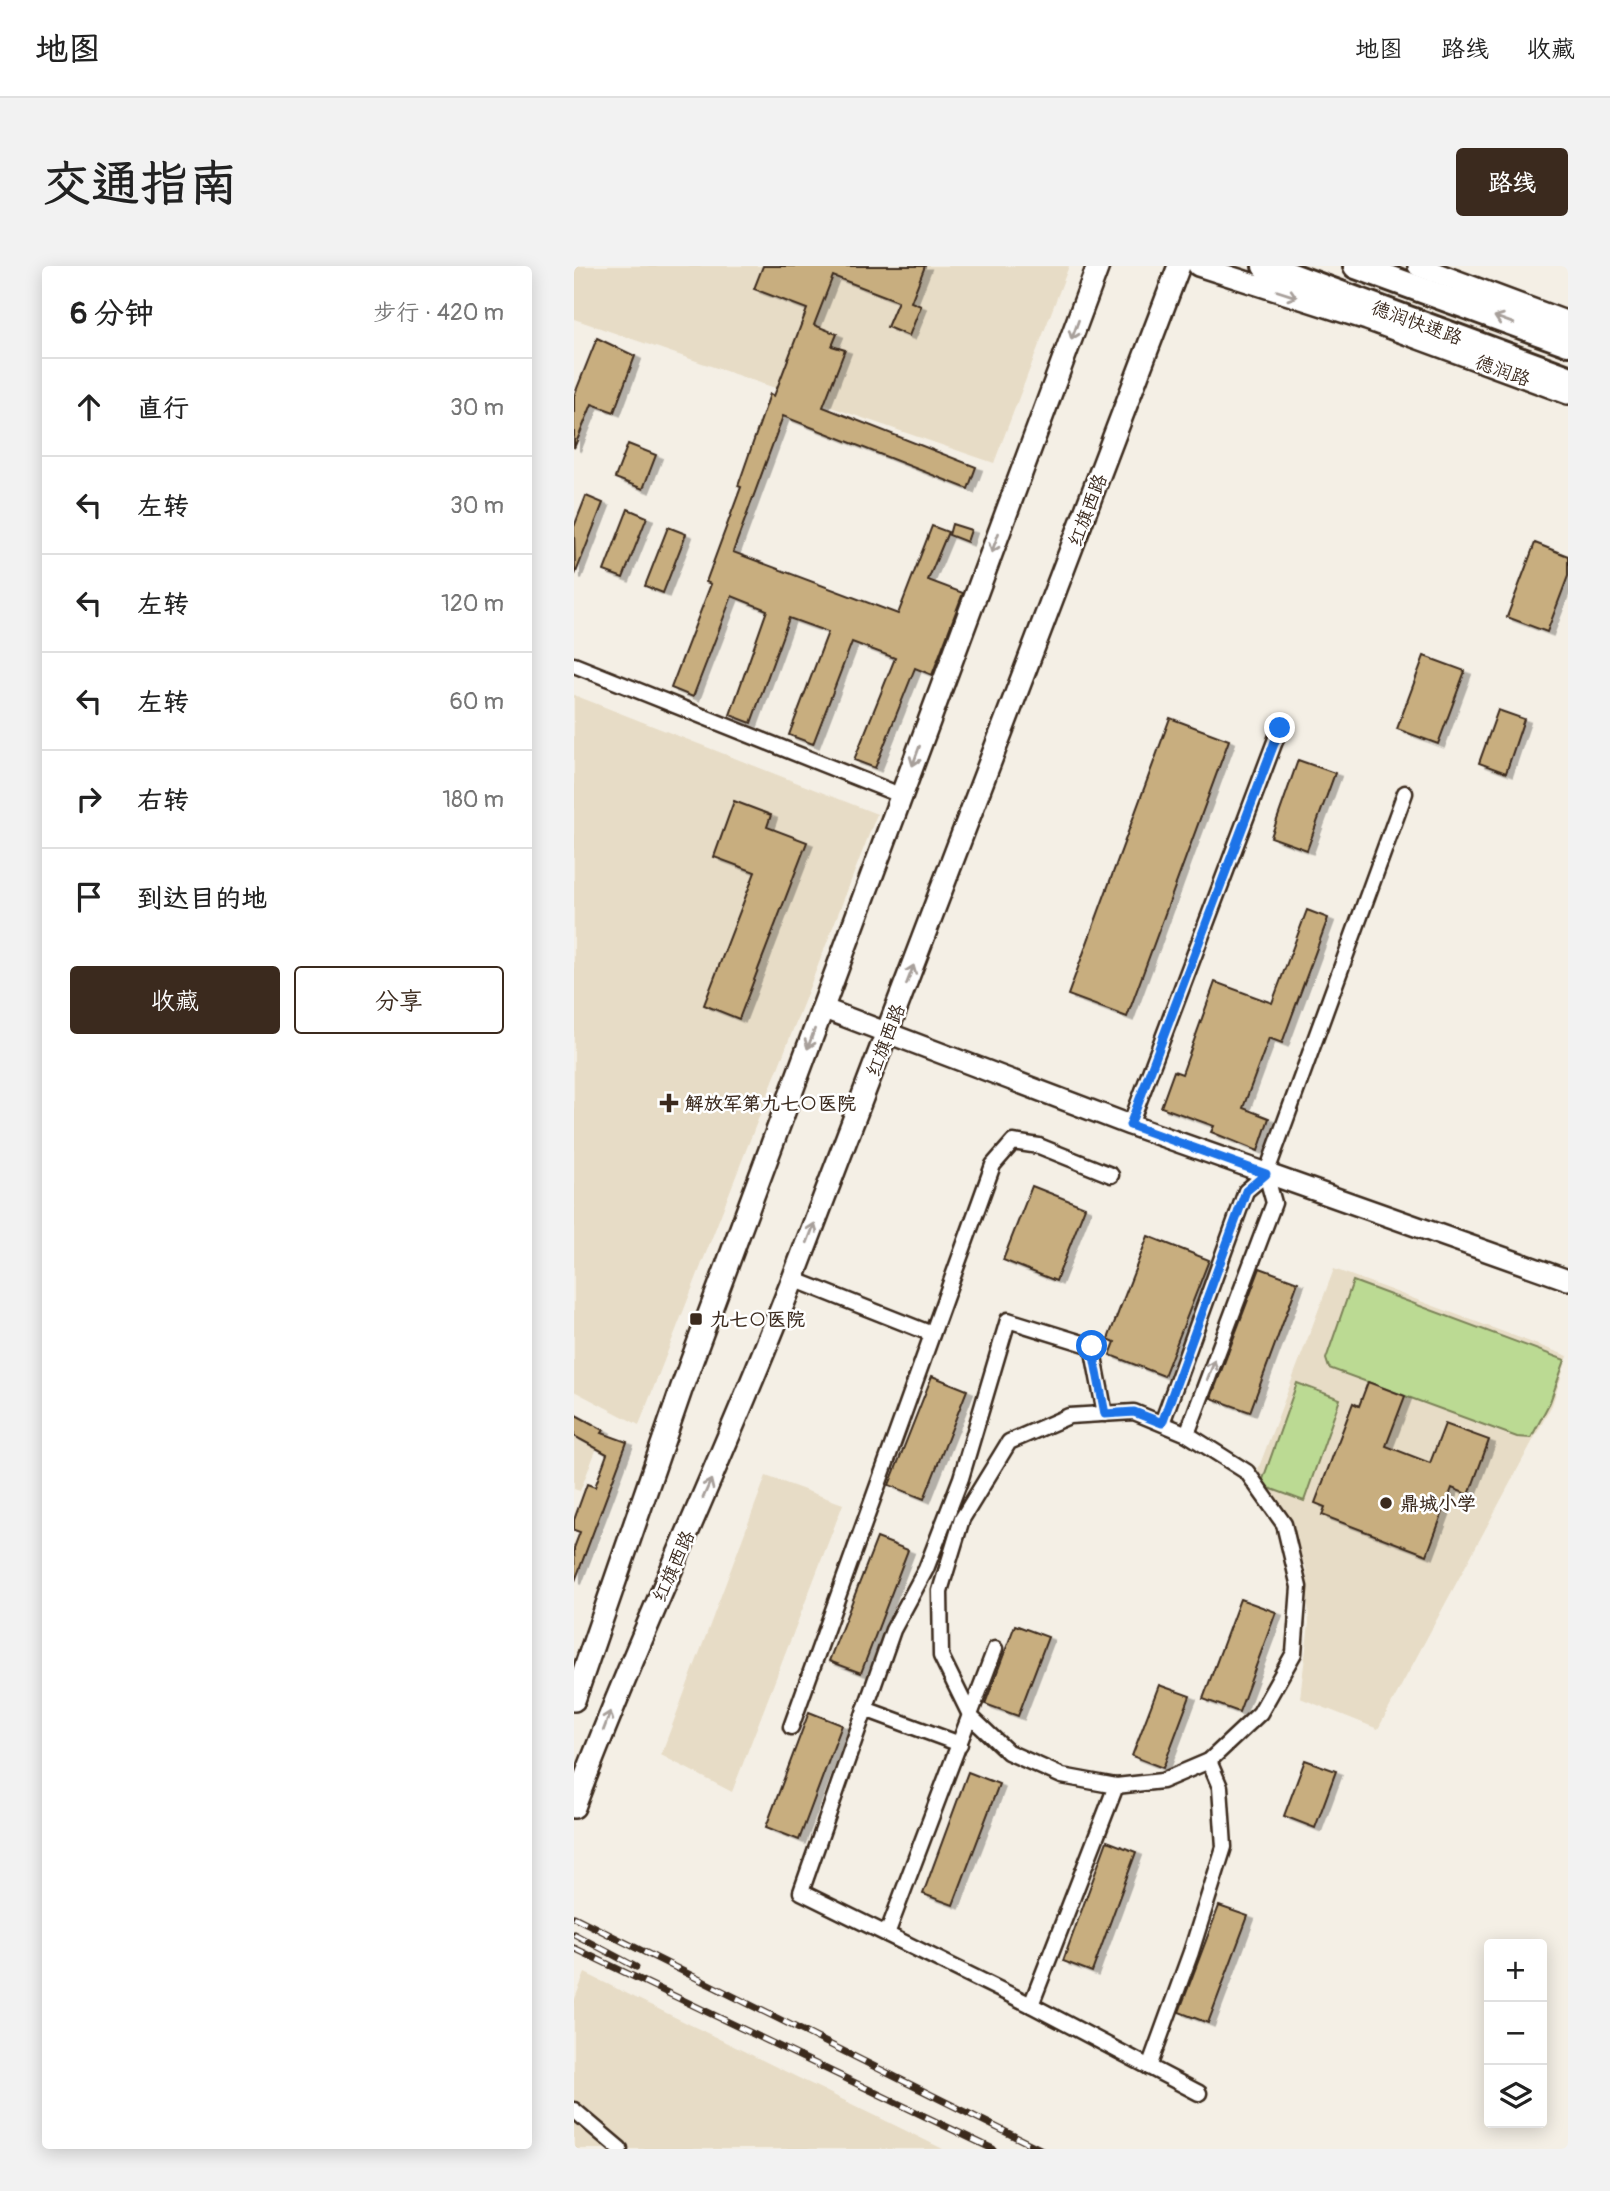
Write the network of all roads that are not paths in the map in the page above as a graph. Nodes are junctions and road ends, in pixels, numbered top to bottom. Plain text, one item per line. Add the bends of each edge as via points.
1 (1098, 266) edge
2 (1179, 266) edge
3 (1198, 266) edge
4 (1265, 266) edge
5 (1356, 266) edge
6 (1418, 266) edge
7 (1568, 322) edge
8 (1568, 343) edge
9 (1568, 378) edge
10 (1568, 394) edge
11 (574, 666) edge
12 (1280, 728) dead end
13 (890, 791) dead end
14 (1405, 793) dead end
15 (822, 1007) junction
16 (889, 1031) junction
17 (1130, 1125) junction
18 (1266, 1174) junction
19 (1111, 1175) dead end
20 (793, 1279) junction
21 (1568, 1280) edge
22 (932, 1334) junction
23 (1105, 1414) junction
24 (1162, 1423) junction
25 (1187, 1434) junction
26 (946, 1515) junction
27 (962, 1519) junction
28 (995, 1649) dead end
29 (574, 1700) edge
30 (865, 1709) junction
31 (971, 1717) junction
32 (791, 1727) dead end
33 (960, 1744) junction
34 (1209, 1761) junction
35 (1116, 1786) junction
36 (574, 1807) edge
37 (887, 1934) junction
38 (1031, 2005) junction
39 (1149, 2067) junction
40 (1199, 2093) dead end
41 (574, 2110) edge
42 (620, 2149) edge

1 -> 15 main road
16 -> 2 main road, 红旗西路
3 -> 10 street, 德润路 via 1367,320
4 - 9 highway, 德润快速路
8 -> 5 highway, 德润快速路
6 - 7 street
11 - 13 street
12 - 17 street
14 - 18 street
15 - 16 street
15 -> 29 main road via 682,1387
16 - 17 street
20 -> 16 main road, 红旗西路
17 - 18 street
18 - 21 street
18 - 24 street via 1246,1191
25 -> 18 street via 1274,1203
19 - 22 street via 1040,1146 1013,1142 993,1165
20 - 22 street
36 -> 20 main road, 红旗西路 via 619,1688 742,1410
22 - 32 street
23 - 24 street via 1134,1412
23 - 26 street via 1092,1346 1008,1320
23 - 27 street via 1069,1416 1009,1442
24 - 25 street
25 - 34 street via 1247,1472 1284,1524 1299,1587 1294,1653 1261,1713
26 - 27 street
26 - 30 street via 926,1569 893,1630
27 - 31 street via 940,1591 941,1656
28 - 31 street
30 - 33 street
30 - 37 street via 801,1892
31 - 33 street
31 - 35 street via 1008,1752 1062,1776
33 - 37 street
34 - 35 street via 1162,1781
34 - 39 street via 1220,1787 1224,1847
35 - 38 street
37 - 38 street
38 - 39 street
39 - 40 street
41 - 42 street

